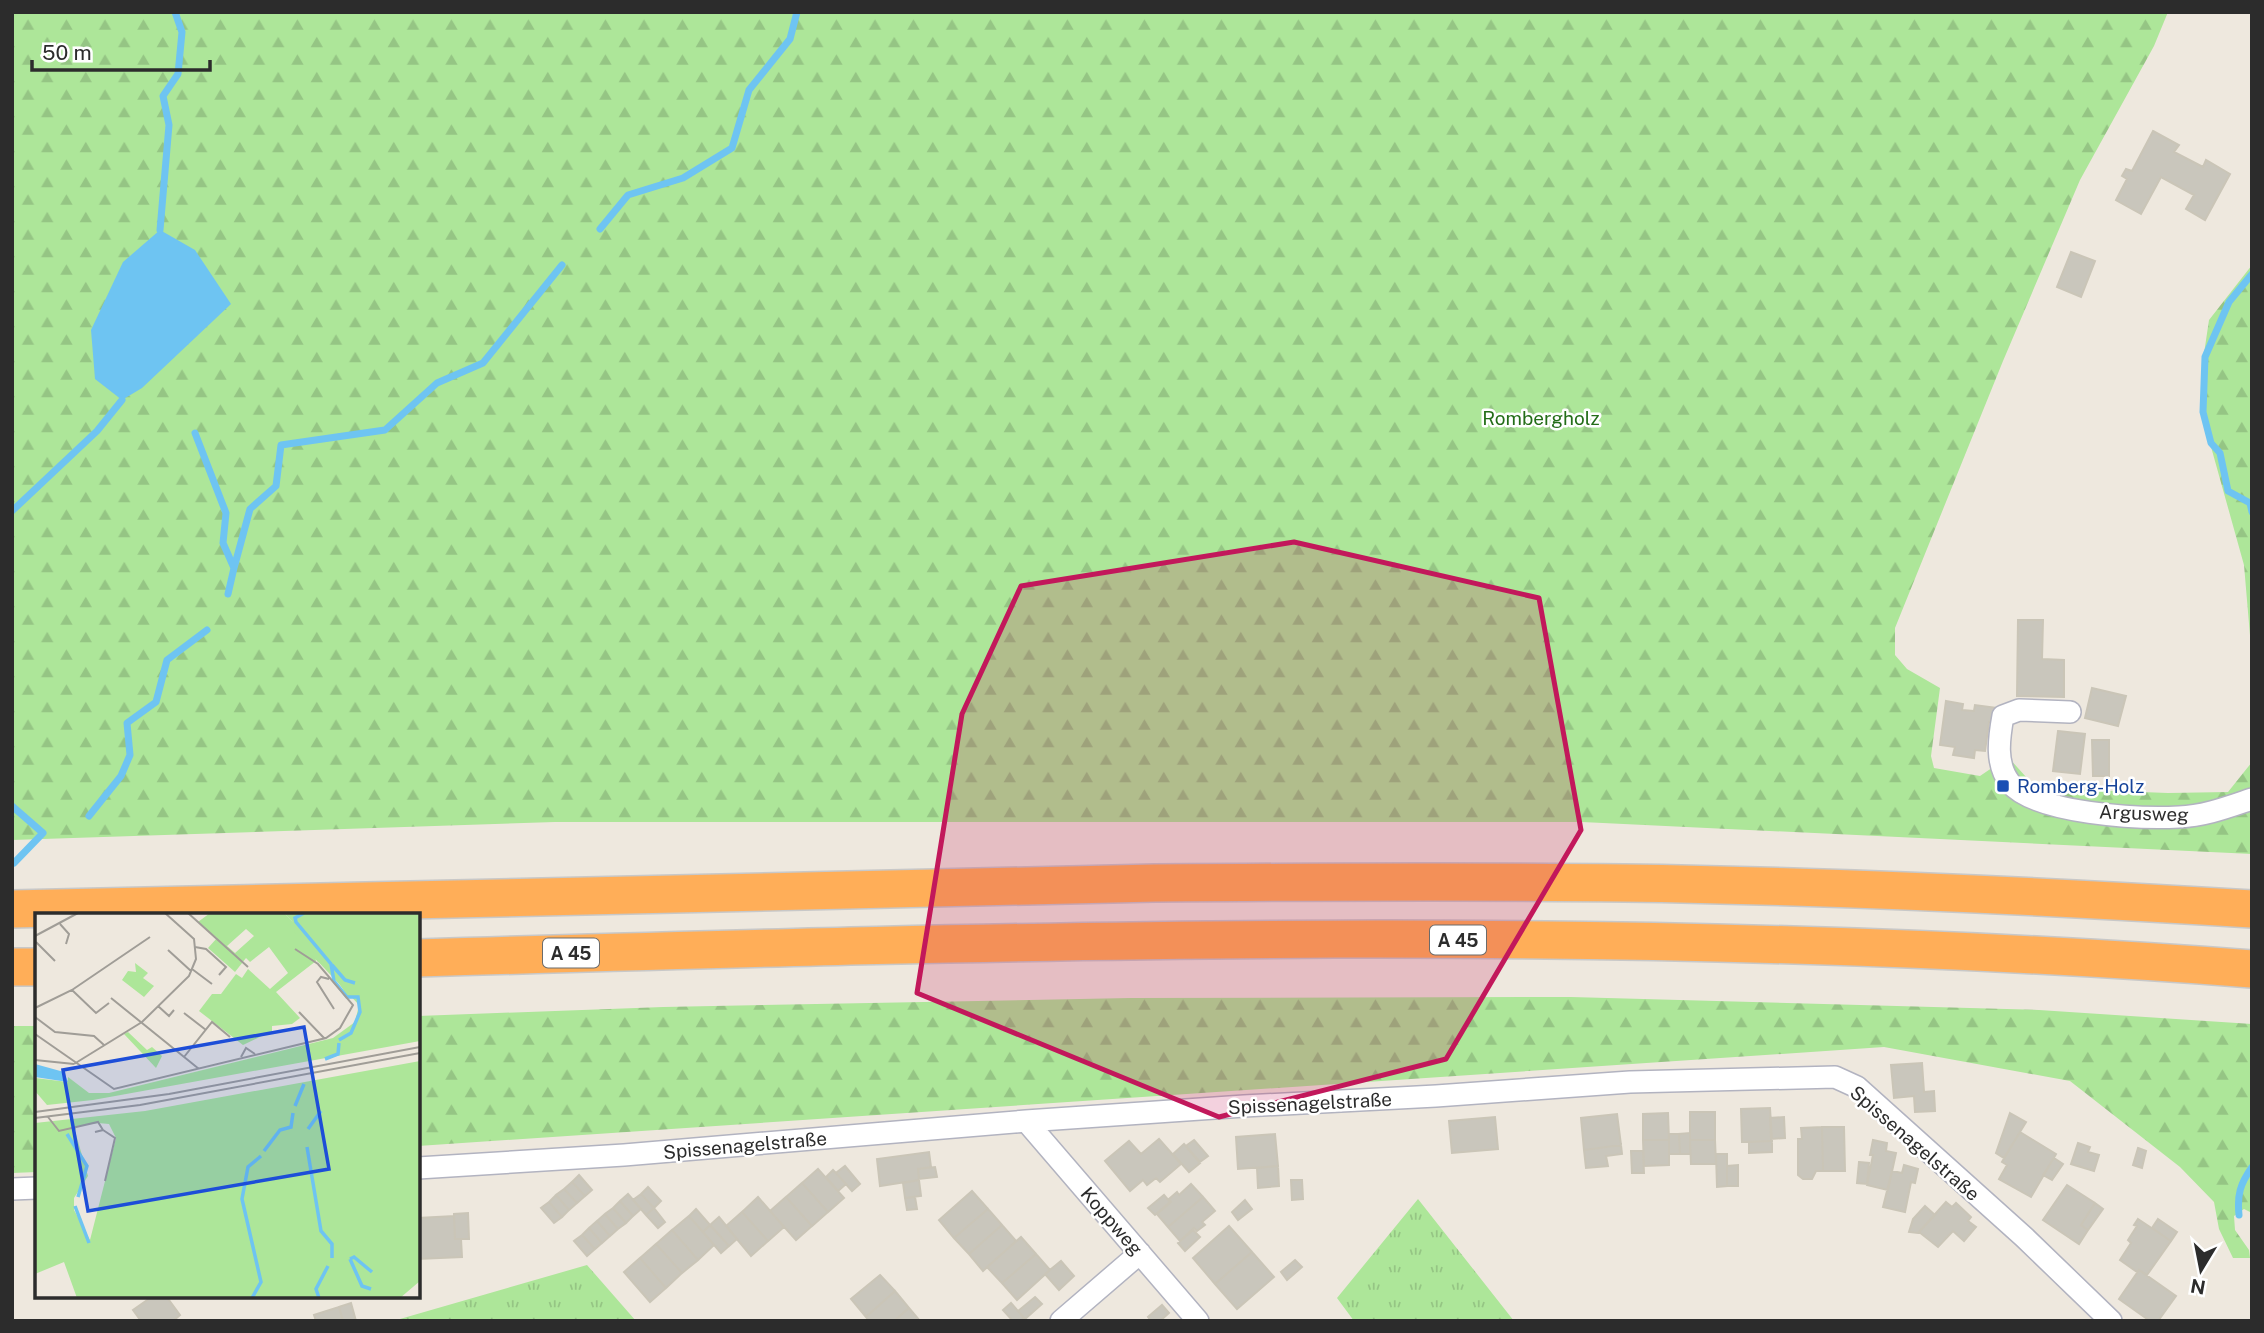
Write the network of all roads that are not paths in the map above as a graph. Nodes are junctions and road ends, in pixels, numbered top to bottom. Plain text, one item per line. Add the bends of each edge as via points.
1 (2070, 712) dead end
2 (2252, 799) edge
3 (12, 909) edge
4 (2252, 909) edge
5 (420, 958) edge
6 (12, 967) edge
7 (35, 967) edge
8 (2252, 969) edge
9 (1026, 1121) junction
10 (420, 1168) edge
11 (35, 1188) edge
12 (12, 1189) edge
13 (1140, 1254) junction
14 (1061, 1321) edge
15 (1199, 1321) edge
16 (2110, 1321) edge

1 - 2 street, Argusweg via 2019,710 2003,716 1998,745 2004,772 2009,782 2032,799 2122,816 2181,817
3 - 4 highway via 1155,883 1623,883 2054,897
5 - 8 highway, A 45 via 1355,939 1824,946
6 - 7 highway
9 - 10 street, Spissenagelstraße
9 - 13 street, Koppweg
9 - 16 street, Spissenagelstraße via 1630,1082 1835,1077 1857,1087
11 - 12 street
13 - 14 street
13 - 15 street, Koppweg

